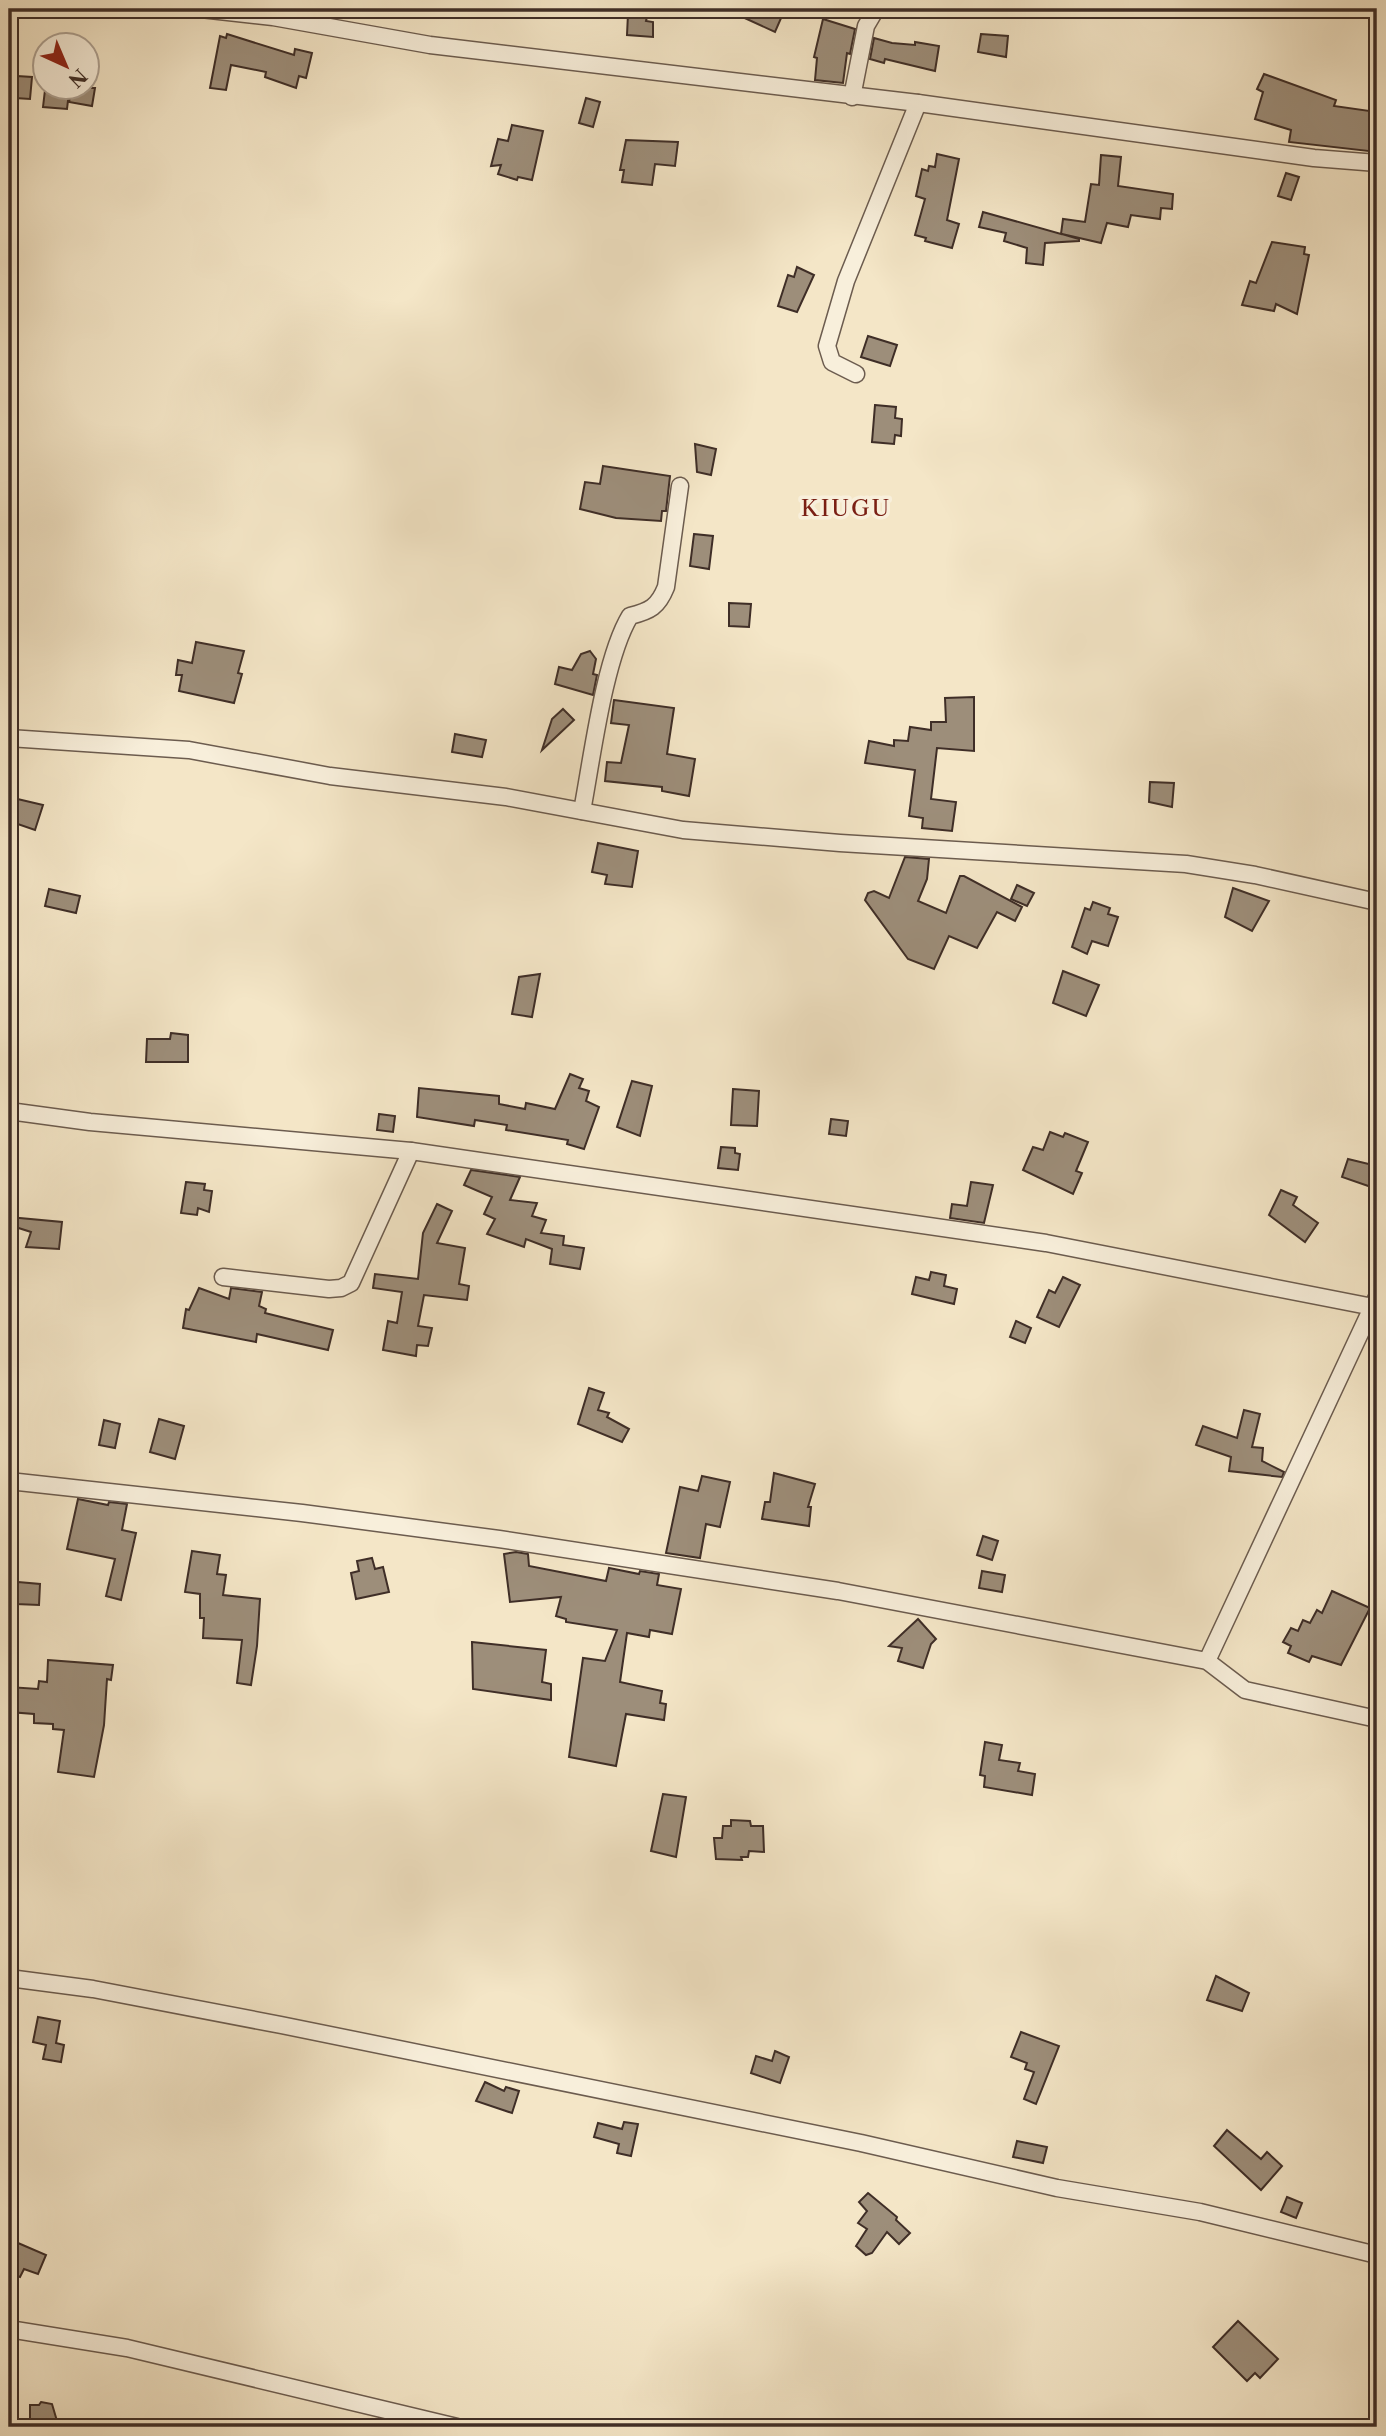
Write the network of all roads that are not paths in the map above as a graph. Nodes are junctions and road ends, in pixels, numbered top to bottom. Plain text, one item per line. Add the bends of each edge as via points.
1 (201, 9) edge
2 (876, 9) edge
3 (852, 97) junction
4 (918, 103) junction
5 (1377, 163) edge
6 (856, 374) dead end
7 (680, 486) dead end
8 (9, 738) edge
9 (582, 811) junction
10 (1377, 902) edge
11 (9, 1111) edge
12 (411, 1151) junction
13 (223, 1277) dead end
14 (1375, 1302) edge
15 (9, 1481) edge
16 (1207, 1661) junction
17 (1377, 1719) edge
18 (9, 1978) edge
19 (1377, 2255) edge
20 (9, 2329) edge
21 (457, 2427) edge

1 - 3 street via 430,45
2 - 3 street via 866,26
3 - 4 street
4 - 5 street
4 - 6 street via 846,281 827,346 832,362
7 - 9 street via 666,587 660,602 631,617 624,626
8 - 9 street via 188,751
9 - 10 street via 684,830 1186,864
11 - 12 street
12 - 13 street via 351,1283 330,1289
12 - 14 street via 1046,1243
14 - 16 street
15 - 16 street via 499,1539 838,1591
16 - 17 street via 1245,1690
18 - 19 street via 281,2025 861,2143 1057,2188 1200,2212
20 - 21 street via 127,2348

